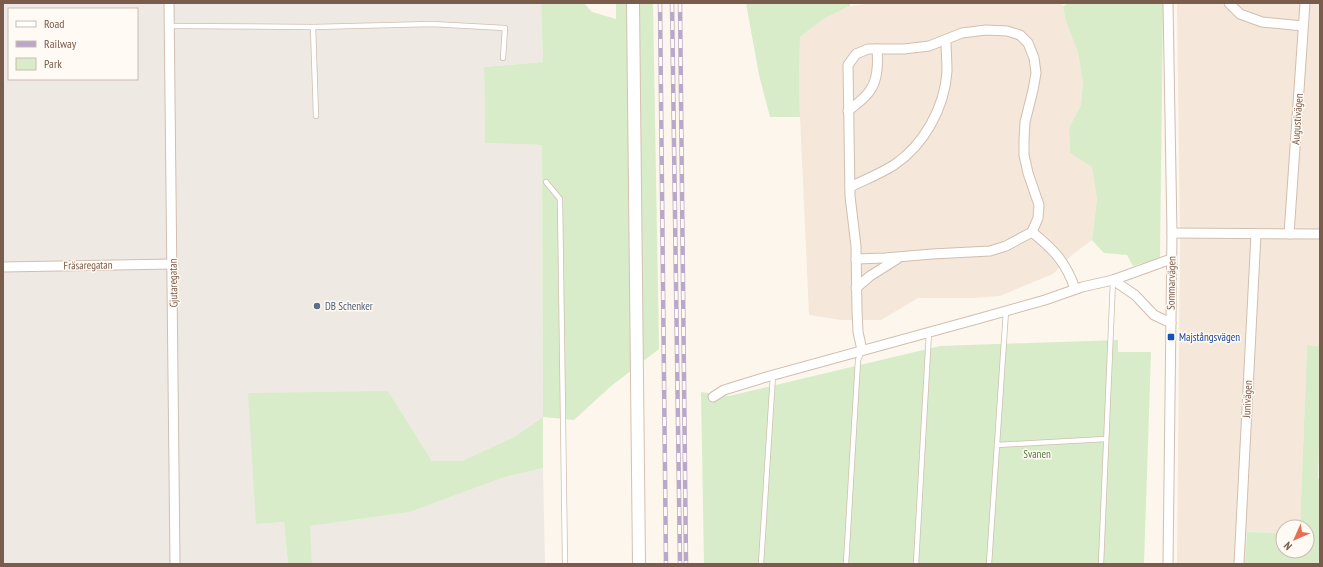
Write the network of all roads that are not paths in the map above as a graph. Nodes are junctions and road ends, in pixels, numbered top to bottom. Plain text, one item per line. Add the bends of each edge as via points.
1 (169, 3) edge
2 (633, 3) edge
3 (1168, 3) edge
4 (1229, 3) edge
5 (1305, 3) edge
6 (170, 26) junction
7 (1304, 26) junction
8 (312, 27) junction
9 (946, 40) junction
10 (878, 49) junction
11 (503, 58) dead end
12 (848, 111) junction
13 (316, 116) dead end
14 (546, 182) dead end
15 (850, 187) junction
16 (1032, 232) junction
17 (1172, 233) junction
18 (1256, 234) junction
19 (1289, 234) junction
20 (1320, 234) edge
21 (900, 257) junction
22 (856, 259) junction
23 (1172, 260) junction
24 (173, 264) junction
25 (3, 267) edge
26 (1113, 280) junction
27 (856, 288) junction
28 (1075, 289) junction
29 (1006, 311) junction
30 (1171, 323) junction
31 (929, 332) junction
32 (862, 350) junction
33 (774, 375) junction
34 (713, 397) dead end
35 (1106, 439) junction
36 (997, 445) junction
37 (176, 564) edge
38 (565, 564) edge
39 (639, 564) edge
40 (761, 564) edge
41 (846, 564) edge
42 (916, 564) edge
43 (989, 564) edge
44 (1101, 564) edge
45 (1168, 564) edge
46 (1238, 564) edge

1 - 6 street, Gjutaregatan
2 - 39 main road
3 - 17 street, Sommarvägen
4 - 7 street via 1240,14 1262,22
5 - 7 street, Augustivägen
6 - 8 lane
6 - 24 street, Gjutaregatan
7 - 19 street, Augustivägen
8 - 11 lane via 432,24 505,28
8 - 13 lane
9 - 10 street via 929,46
9 - 15 street via 947,72 943,94 936,115 923,136 895,164
9 - 16 street via 962,33 986,30 1007,31 1020,36 1028,43 1036,73 1025,122 1024,156 1039,205 1038,218
10 - 12 street via 872,89
10 - 12 street via 868,49 856,54 848,65
12 - 15 street
14 - 38 lane via 560,199
15 - 22 street
16 - 21 street via 1006,246 990,251
16 - 28 street via 1063,262
17 - 18 street
17 - 23 street, Sommarvägen
18 - 19 street
18 - 46 street, Junivägen
19 - 20 street
21 - 22 street
21 - 27 street
22 - 27 street
23 - 26 street
23 - 30 street, Sommarvägen
24 - 25 street, Fräsaregatan
24 - 37 street, Gjutaregatan
26 - 28 street
26 - 30 street via 1135,295 1154,315
26 - 35 lane
27 - 32 street via 858,332
28 - 29 street
29 - 31 street
29 - 36 lane
30 - 45 street, Sommarvägen
31 - 32 street
31 - 42 lane
32 - 33 street
32 - 41 lane via 858,360
33 - 34 street via 724,390
33 - 40 lane
35 - 36 lane
35 - 44 lane
36 - 43 lane

